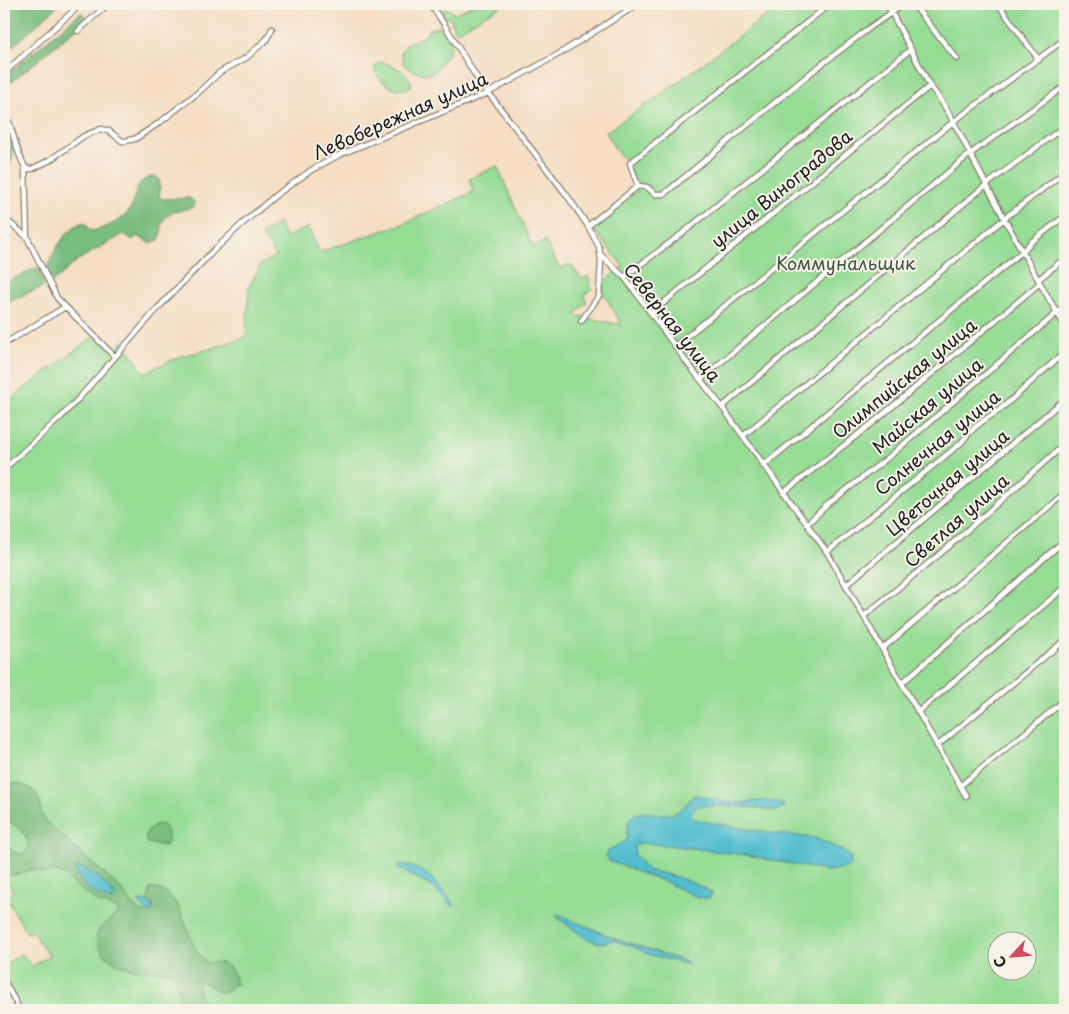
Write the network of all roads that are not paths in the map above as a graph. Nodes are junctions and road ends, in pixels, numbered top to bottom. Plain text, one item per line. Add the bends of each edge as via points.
1 (81, 4) edge
2 (108, 4) edge
3 (430, 4) edge
4 (638, 4) edge
5 (830, 4) edge
6 (887, 4) edge
7 (904, 4) edge
8 (914, 4) edge
9 (998, 4) edge
10 (892, 12) junction
11 (272, 29) dead end
12 (78, 31) dead end
13 (1065, 39) edge
14 (910, 50) junction
15 (957, 59) dead end
16 (1040, 60) junction
17 (4, 73) edge
18 (930, 86) junction
19 (1065, 86) edge
20 (488, 93) junction
21 (4, 110) edge
22 (953, 122) junction
23 (1065, 126) edge
24 (970, 154) junction
25 (25, 167) junction
26 (1065, 172) edge
27 (986, 185) junction
28 (638, 186) junction
29 (1065, 216) edge
30 (4, 218) edge
31 (1005, 219) junction
32 (588, 226) junction
33 (27, 237) junction
34 (1023, 251) junction
35 (601, 255) junction
36 (1065, 258) edge
37 (624, 277) junction
38 (1040, 281) junction
39 (1065, 306) edge
40 (64, 307) junction
41 (1057, 312) junction
42 (651, 313) junction
43 (581, 321) dead end
44 (1065, 326) edge
45 (4, 344) edge
46 (675, 346) junction
47 (1065, 353) edge
48 (115, 357) junction
49 (701, 379) junction
50 (1065, 400) edge
51 (722, 407) junction
52 (742, 436) junction
53 (1065, 444) edge
54 (763, 466) junction
55 (4, 470) edge
56 (783, 493) junction
57 (1065, 493) edge
58 (807, 524) junction
59 (1065, 540) edge
60 (826, 552) junction
61 (846, 585) junction
62 (1065, 587) edge
63 (864, 616) junction
64 (1065, 640) edge
65 (882, 649) junction
66 (902, 683) junction
67 (1065, 700) edge
68 (918, 712) junction
69 (937, 746) junction
70 (960, 786) junction
71 (966, 796) dead end
72 (4, 981) edge
73 (20, 1009) edge

1 - 17 street
2 - 12 street
3 - 20 street
4 - 20 street, Левобережная улица
5 - 28 street via 630,163
6 - 10 street
7 - 10 street
8 - 15 street
9 - 16 street
10 - 14 street
10 - 28 street via 814,70 664,194 655,194 647,187
11 - 25 street via 266,40 246,58 220,72 200,91 135,139 125,142 101,129 84,136 50,160 32,169
13 - 16 street
14 - 18 street
14 - 37 street
16 - 22 street
18 - 22 street
18 - 42 street, улица Виноградова
19 - 24 street
20 - 32 street
20 - 48 street, Левобережная улица via 339,155 276,195 234,230
21 - 25 street
22 - 24 street
22 - 46 street
23 - 27 street
24 - 27 street
24 - 49 street
25 - 33 street
26 - 31 street
27 - 31 street
27 - 51 street
28 - 32 street
29 - 34 street
30 - 33 street
31 - 34 street
31 - 52 street
32 - 35 street
33 - 40 street via 50,286
34 - 38 street
34 - 54 street
35 - 37 street, Северная улица
35 - 43 street via 599,296
36 - 38 street, Олимпийская улица
37 - 42 street, Северная улица
38 - 41 street
38 - 56 street, Олимпийская улица via 874,422
39 - 41 street, Майская улица
40 - 45 street
40 - 48 street
41 - 44 street
41 - 58 street, Майская улица
42 - 46 street, Северная улица
46 - 49 street, Северная улица
47 - 60 street, Солнечная улица via 982,421 961,443
48 - 55 street, Левобережная улица via 62,417
49 - 51 street, Северная улица
50 - 61 street, Цветочная улица
51 - 52 street, Северная улица
52 - 54 street, Северная улица
53 - 63 street, Светлая улица
54 - 56 street, Северная улица
56 - 58 street, Северная улица
57 - 65 street
58 - 60 street, Северная улица
59 - 66 street
60 - 61 street, Северная улица
61 - 63 street, Северная улица
62 - 68 street
63 - 65 street, Северная улица
64 - 69 street
65 - 66 street, Северная улица
66 - 68 street, Северная улица
67 - 70 street
68 - 69 street, Северная улица
69 - 70 street, Северная улица
70 - 71 street, Северная улица
72 - 73 street

